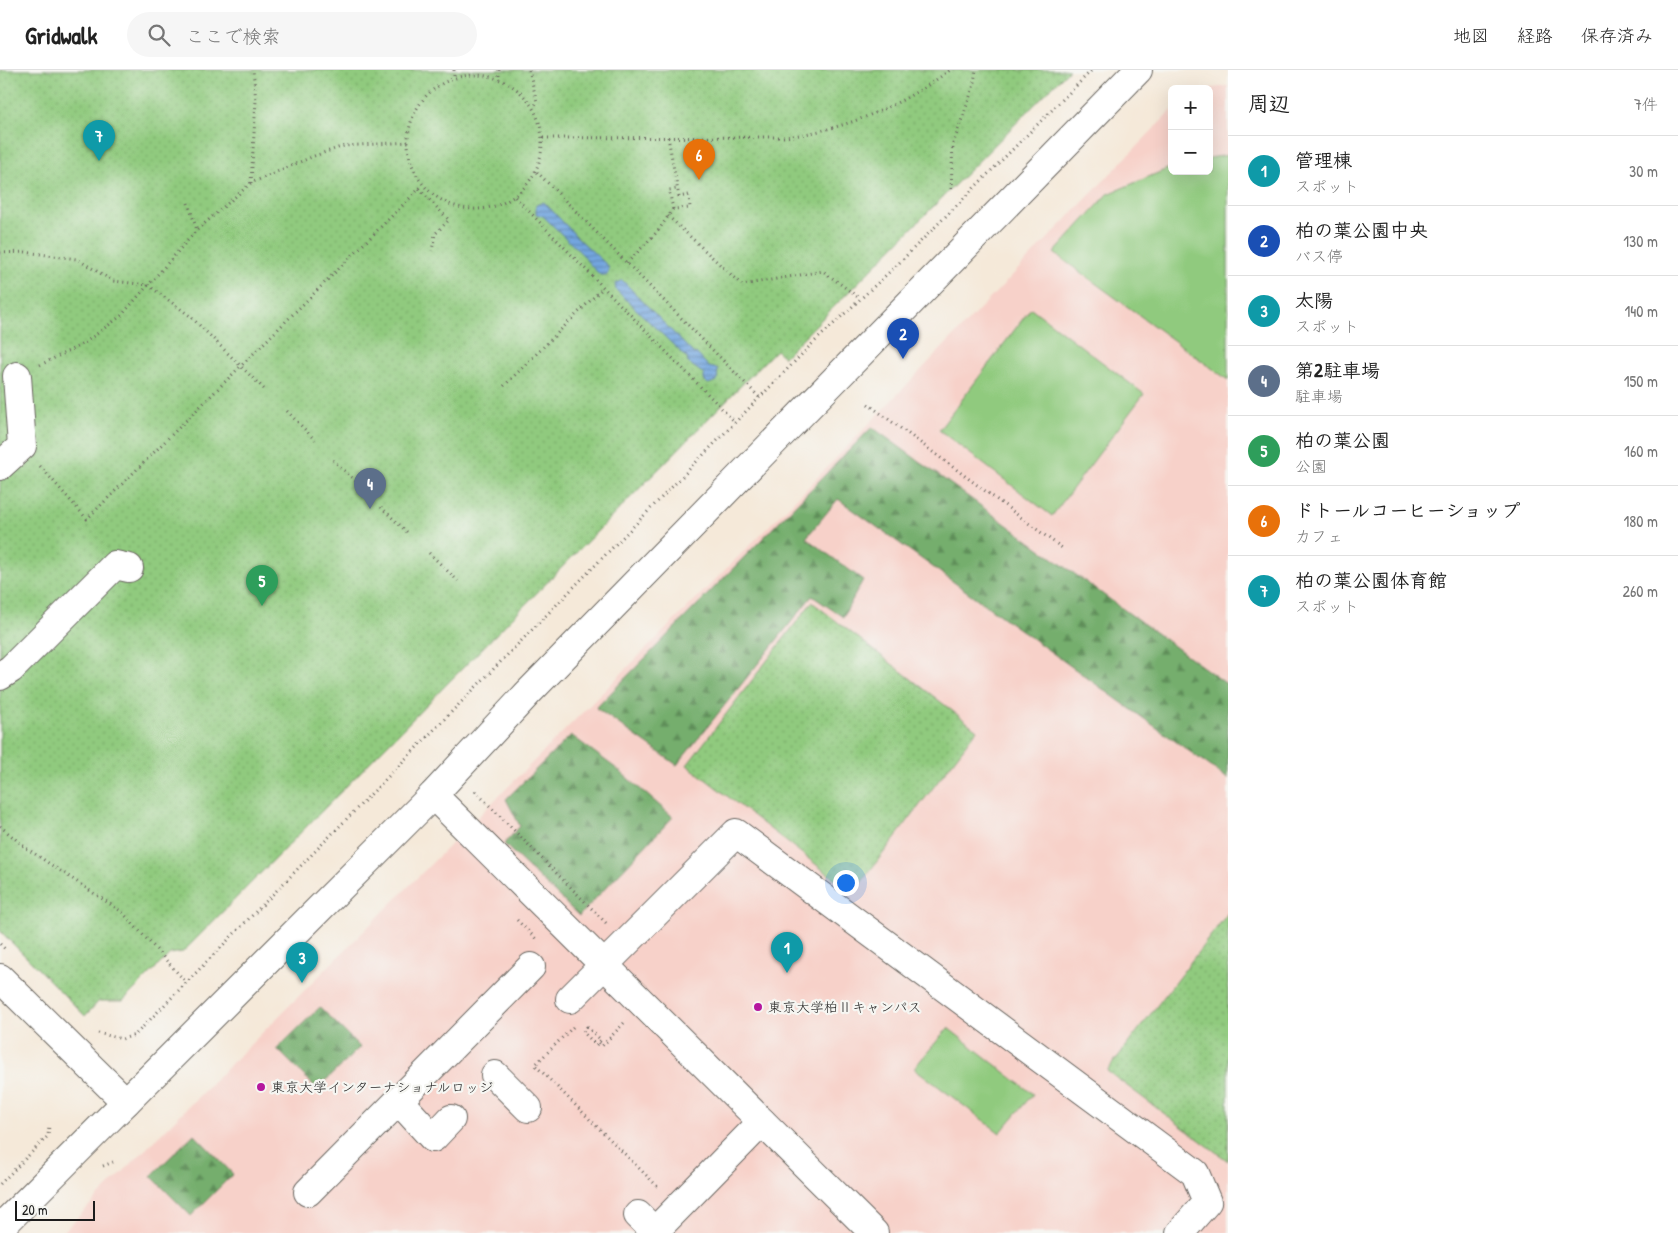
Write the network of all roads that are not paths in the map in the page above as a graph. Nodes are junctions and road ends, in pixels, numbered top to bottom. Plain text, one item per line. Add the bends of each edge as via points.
1 (1138, 70) edge
2 (27, 372) road end
3 (0, 466) edge
4 (129, 568) dead end
5 (0, 676) edge
6 (433, 795) junction
7 (604, 964) junction
8 (531, 967) dead end
9 (7, 968) edge
10 (574, 1011) road end
11 (495, 1075) dead end
12 (399, 1101) junction
13 (126, 1102) junction
14 (528, 1108) dead end
15 (451, 1119) dead end
16 (762, 1122) junction
17 (308, 1192) dead end
18 (649, 1226) edge
19 (0, 1228) edge
20 (874, 1233) edge
21 (1180, 1233) edge

1 - 6 street via 528,693
2 - 3 street via 22,446
4 - 5 street via 115,565 11,669
6 - 7 street
6 - 13 street
7 - 10 street
7 - 16 street
7 - 21 street via 736,833 1196,1173 1207,1202
8 - 12 street
9 - 13 street
11 - 14 street
12 - 15 street via 433,1138
12 - 17 street
13 - 19 street
16 - 18 street
16 - 20 street

